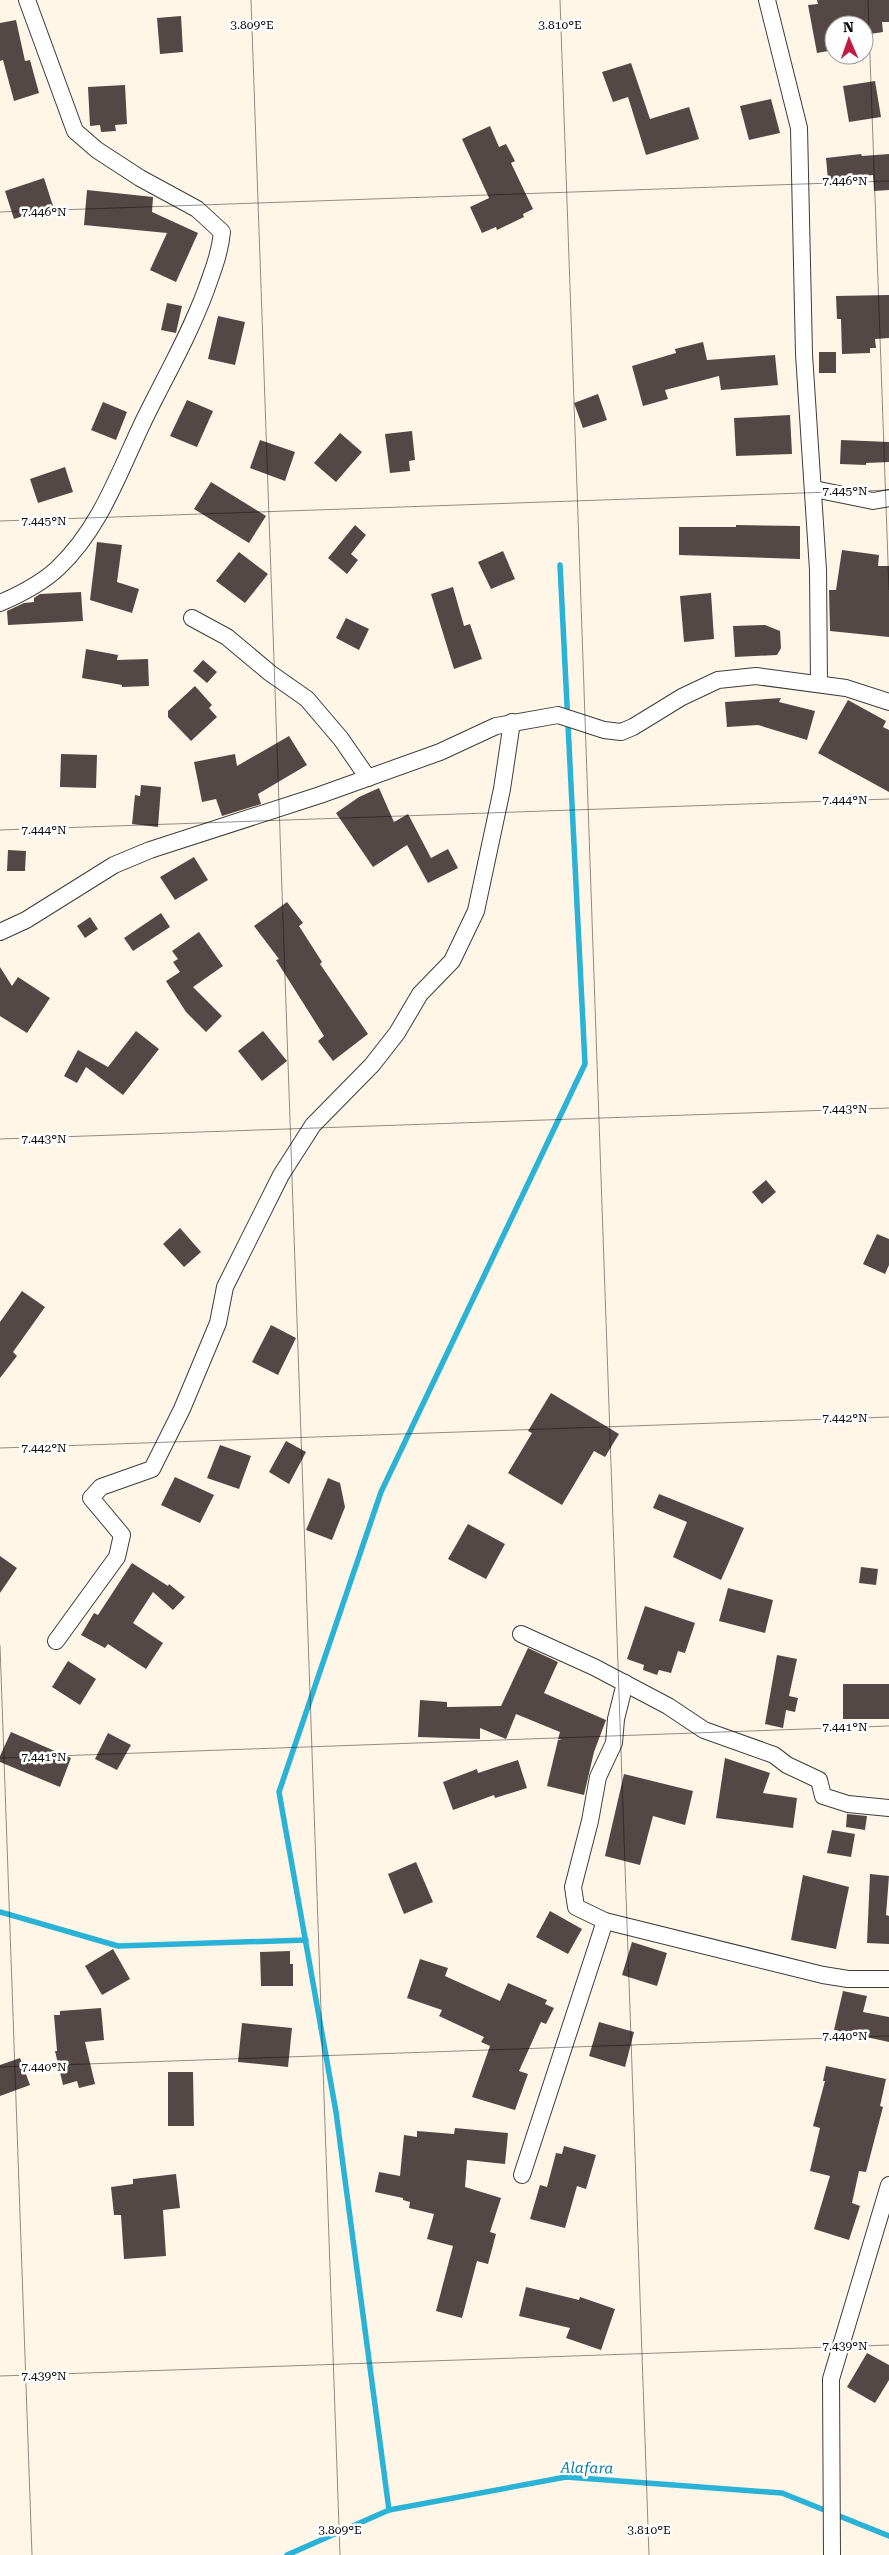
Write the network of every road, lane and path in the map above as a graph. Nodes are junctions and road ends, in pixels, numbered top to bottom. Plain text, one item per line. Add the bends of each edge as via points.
1 (27, 0) edge
2 (767, 0) edge
3 (814, 489) junction
4 (889, 498) edge
5 (0, 602) edge
6 (192, 618) dead end
7 (819, 683) junction
8 (889, 702) edge
9 (512, 722) junction
10 (368, 778) junction
11 (0, 932) edge
12 (521, 1634) dead end
13 (56, 1640) dead end
14 (625, 1684) junction
15 (889, 1808) edge
16 (605, 1921) junction
17 (889, 1979) edge
18 (522, 2175) dead end
19 (889, 2185) edge
20 (832, 2555) edge

1 - 5 street via 75,131 96,150 197,209 222,232 220,251 191,329 98,516 58,568 22,594
2 - 3 street via 799,128 804,354
3 - 4 street via 873,501
3 - 7 street
6 - 10 street via 227,636 307,699 342,739
7 - 8 street
7 - 9 street via 756,676 718,680 620,732 558,715
9 - 10 street
9 - 13 street via 476,911 452,961 420,994 372,1065 313,1125 281,1175 225,1287 218,1323 182,1409 152,1469 101,1487 90,1498 122,1535 117,1557
10 - 11 street via 150,850 114,865 26,920
12 - 14 street
14 - 15 street via 668,1706 704,1730 774,1755 819,1780 823,1796 848,1804
14 - 16 street via 614,1743 598,1777 573,1887 576,1906
16 - 17 street via 822,1975
16 - 18 street
19 - 20 street via 831,2379

